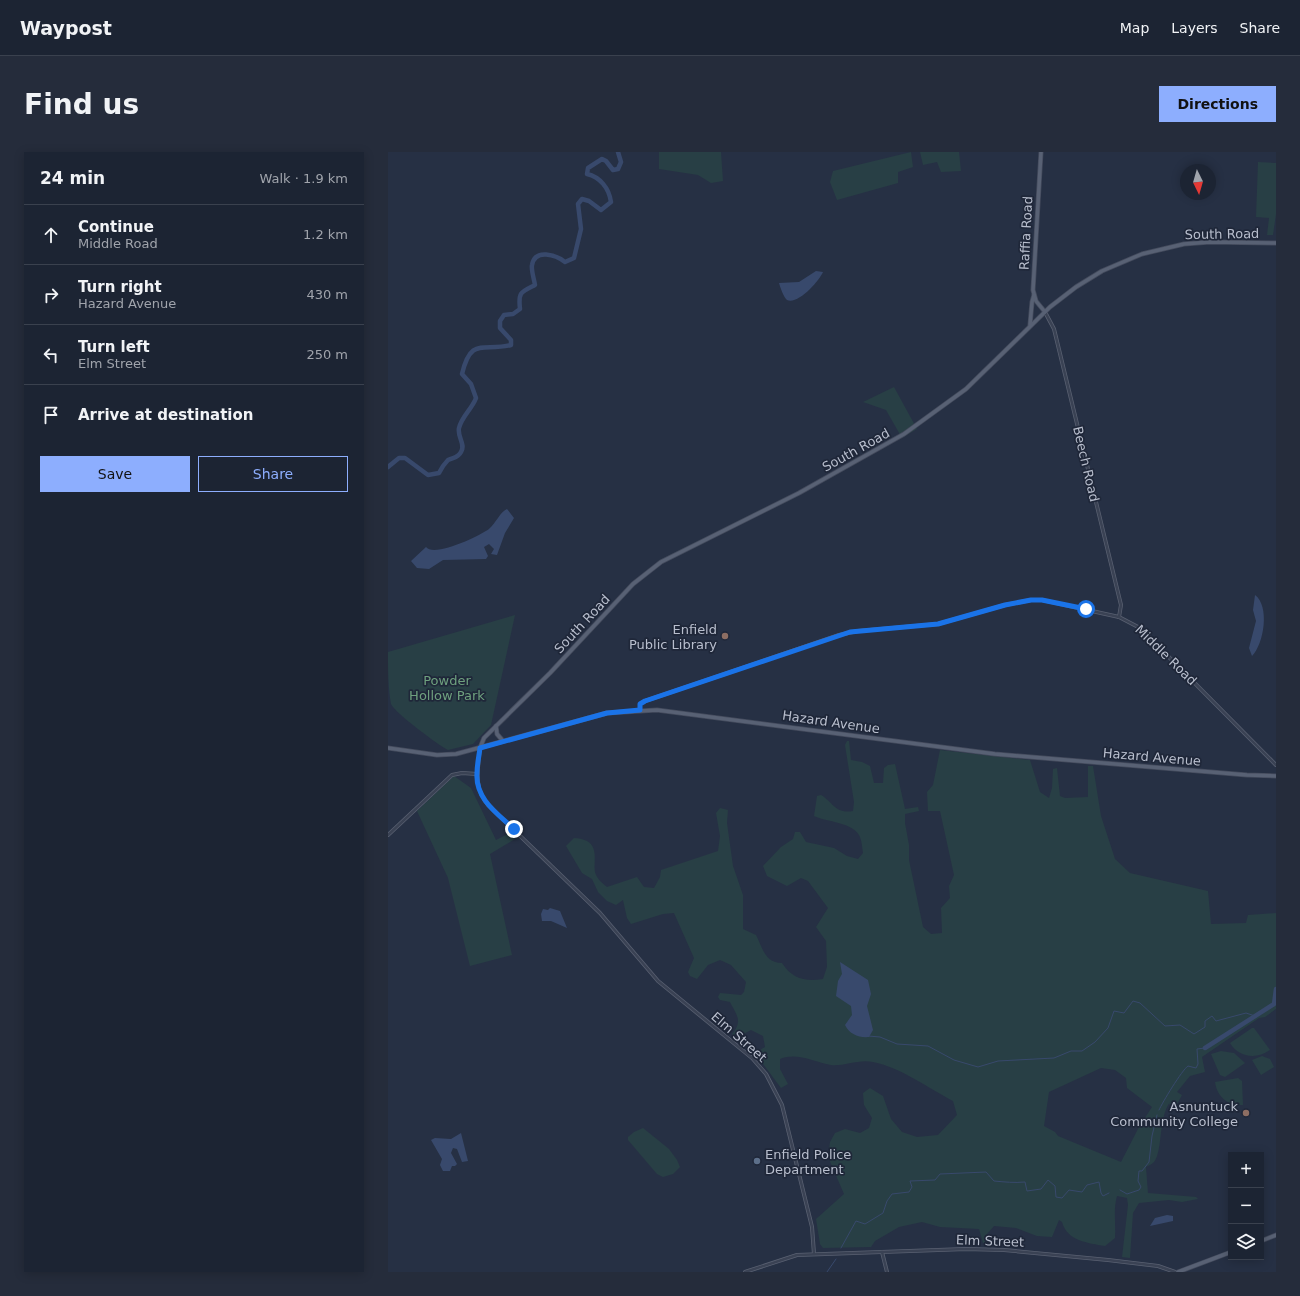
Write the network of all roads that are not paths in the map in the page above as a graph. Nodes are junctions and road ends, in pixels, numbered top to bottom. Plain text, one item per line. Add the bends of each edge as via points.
1 (1041, 152) edge
2 (1276, 243) edge
3 (1034, 295) junction
4 (1044, 312) junction
5 (1030, 325) junction
6 (1119, 617) junction
7 (640, 710) junction
8 (496, 726) junction
9 (504, 741) junction
10 (388, 748) edge
11 (480, 748) junction
12 (1276, 765) edge
13 (477, 774) junction
14 (1276, 776) edge
15 (388, 835) edge
16 (1276, 1235) edge
17 (1264, 1240) edge
18 (882, 1252) junction
19 (1228, 1253) edge
20 (814, 1254) junction
21 (745, 1272) edge
22 (887, 1272) edge
23 (1176, 1272) edge

1 - 3 main road, Raffia Road
2 - 4 main road, South Road via 1209,242 1155,250 1116,264 1089,278
3 - 4 main road
3 - 5 main road, Raffia Road
4 - 5 main road, South Road
4 - 6 street, Beech Road via 1054,329 1121,605
5 - 8 main road, South Road via 966,389 904,434 799,493 681,552 648,572 633,584
6 - 7 street, Middle Road via 1042,600 1031,600 938,624 850,632 645,701 640,704
6 - 12 street, Middle Road via 1140,628
7 - 9 main road, Hazard Avenue via 607,713
7 - 14 main road, Hazard Avenue via 686,712 995,754
8 - 9 main road via 497,734
8 - 11 main road, South Road via 484,738
9 - 11 main road, Hazard Avenue
10 - 11 main road, Hazard Avenue via 447,755
11 - 13 street, Elm Street
13 - 15 street via 452,775
13 - 20 street, Elm Street via 480,791 488,805 596,909 648,971 752,1058 766,1074 782,1105 812,1227
16 - 17 main road
18 - 20 street, Elm Street
18 - 22 street
18 - 23 street, Elm Street via 1004,1250 1158,1266
19 - 23 main road, Elm Street
20 - 21 street via 787,1257

